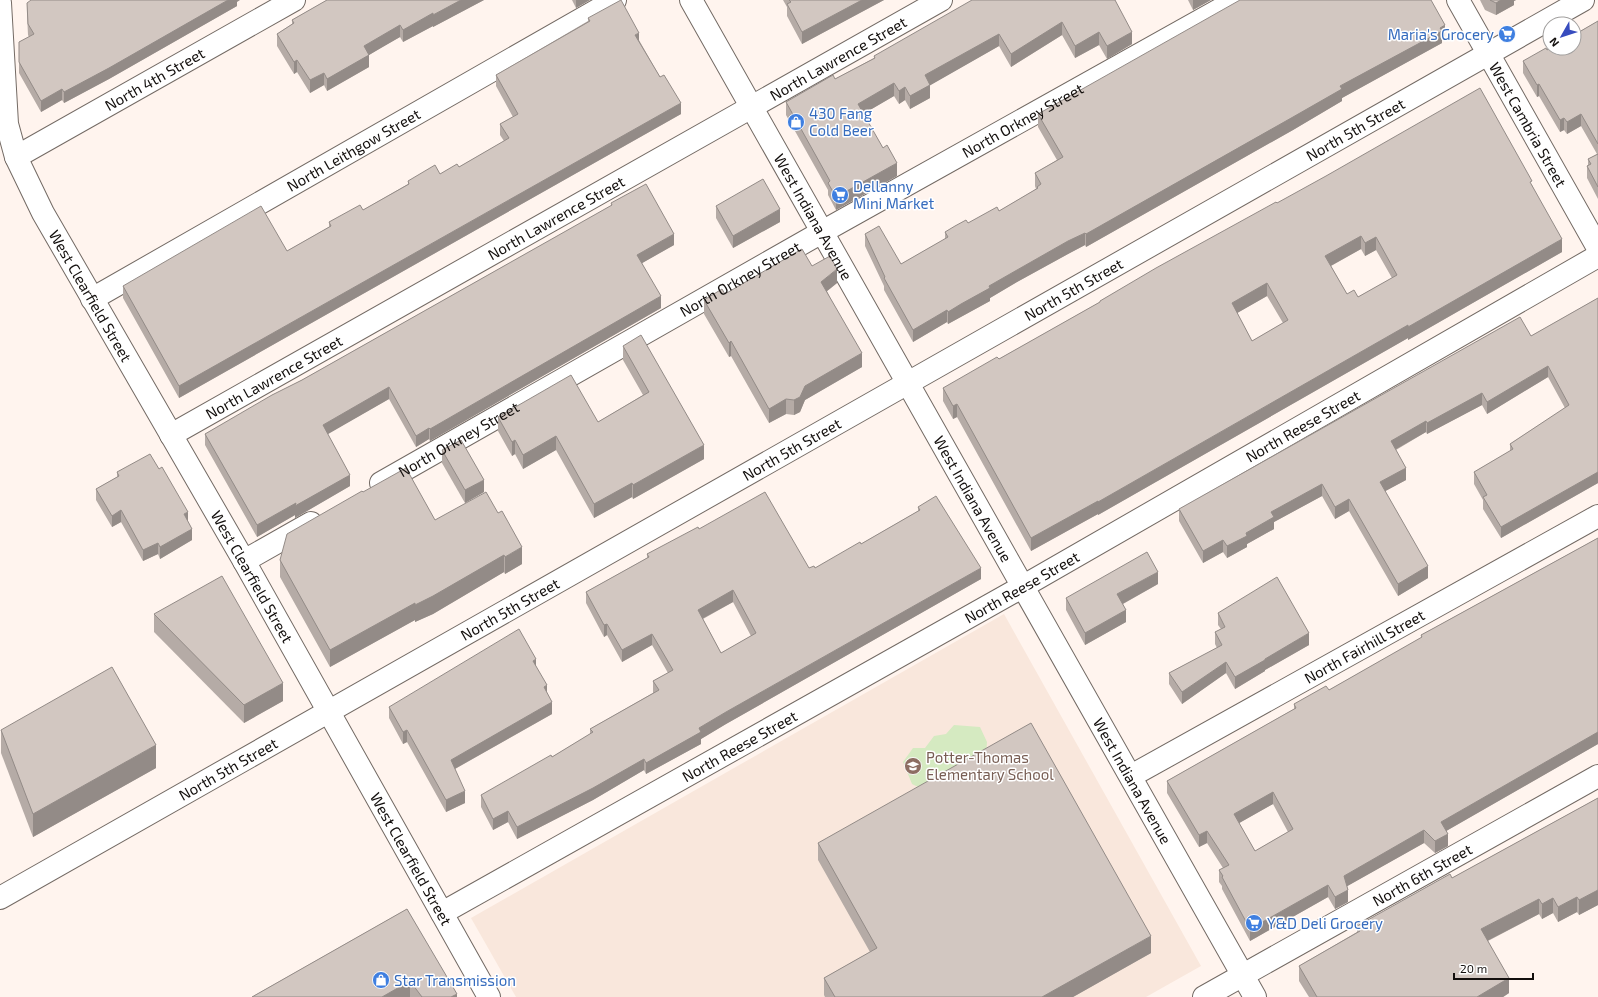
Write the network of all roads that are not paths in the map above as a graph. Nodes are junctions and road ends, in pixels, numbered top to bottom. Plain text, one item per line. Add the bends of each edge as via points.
1 (294, 0) edge
2 (615, 0) edge
3 (691, 0) edge
4 (942, 0) edge
5 (1237, 0) edge
6 (1458, 0) edge
7 (1582, 0) edge
8 (0, 3) edge
9 (1488, 53) junction
10 (751, 108) junction
11 (16, 157) junction
12 (822, 232) junction
13 (1598, 248) edge
14 (1598, 256) edge
15 (92, 299) junction
16 (907, 384) junction
17 (171, 435) junction
18 (364, 493) edge
19 (330, 512) edge
20 (1598, 516) edge
21 (244, 561) junction
22 (1022, 587) junction
23 (328, 712) junction
24 (1131, 776) junction
25 (1598, 776) edge
26 (5, 895) edge
27 (442, 913) junction
28 (1242, 975) junction
29 (489, 997) edge
30 (1204, 997) edge
31 (1254, 997) edge

1 - 11 street, North 4th Street
2 - 15 street, North Leithgow Street
3 - 10 street, West Indiana Avenue
4 - 10 street, North Lawrence Street
5 - 12 street, North Orkney Street
6 - 9 street, West Cambria Street
7 - 9 street, North 5th Street
8 - 11 street, West Clearfield Street via 8,124
9 - 13 street, West Cambria Street
9 - 16 street, North 5th Street
10 - 12 street, West Indiana Avenue
10 - 17 street, North Lawrence Street
11 - 15 street, West Clearfield Street via 43,213
12 - 16 street, West Indiana Avenue
12 - 18 street, North Orkney Street
14 - 22 street, North Reese Street
15 - 17 street, West Clearfield Street
16 - 22 street, West Indiana Avenue
16 - 23 street, North 5th Street
17 - 21 street, West Clearfield Street
19 - 21 street
20 - 24 street, North Fairhill Street
21 - 23 street, West Clearfield Street
22 - 24 street, West Indiana Avenue
22 - 27 street, North Reese Street
23 - 26 street, North 5th Street
23 - 27 street, West Clearfield Street
24 - 28 street, West Indiana Avenue
25 - 28 street, North 6th Street
27 - 29 street, West Clearfield Street
28 - 30 street, North 6th Street
28 - 31 street, West Indiana Avenue

